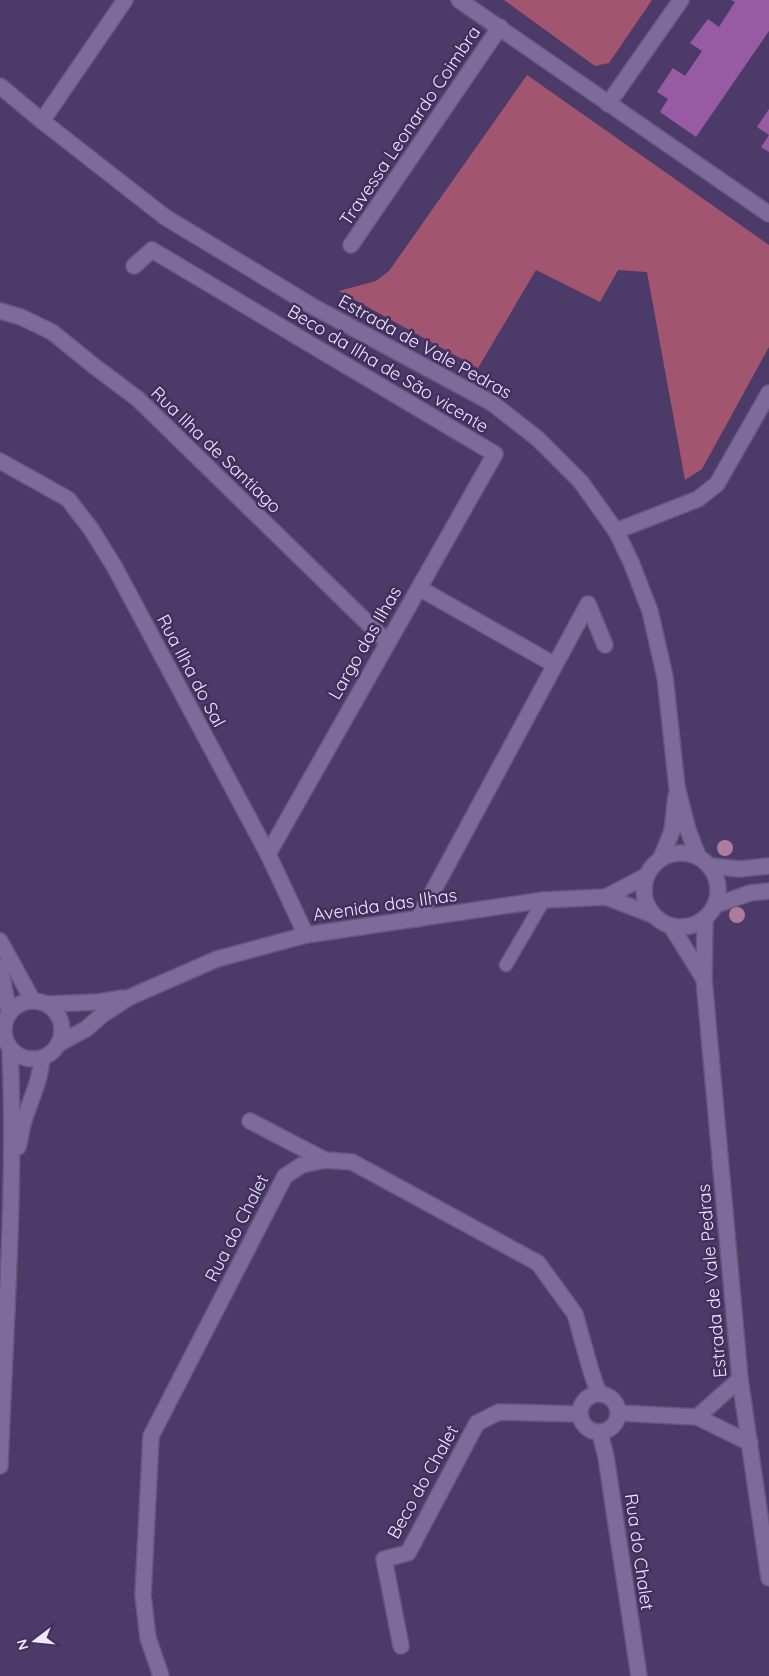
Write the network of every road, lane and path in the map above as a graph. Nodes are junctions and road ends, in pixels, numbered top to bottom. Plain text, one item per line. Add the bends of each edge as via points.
1 (125, 0) edge
2 (459, 0) edge
3 (681, 0) edge
4 (500, 27) junction
5 (0, 86) edge
6 (608, 104) junction
7 (42, 121) junction
8 (769, 214) edge
9 (351, 245) dead end
10 (134, 266) dead end
11 (0, 311) edge
12 (769, 393) edge
13 (0, 461) edge
14 (616, 531) junction
15 (419, 588) junction
16 (388, 642) junction
17 (606, 645) dead end
18 (554, 665) junction
19 (677, 787) junction
20 (268, 854) junction
21 (698, 856) junction
22 (661, 858) junction
23 (710, 866) junction
24 (769, 866) edge
25 (646, 876) junction
26 (769, 890) edge
27 (606, 897) junction
28 (544, 900) junction
29 (716, 905) junction
30 (653, 915) junction
31 (418, 919) junction
32 (705, 919) junction
33 (671, 926) junction
34 (306, 935) junction
35 (0, 940) edge
36 (506, 965) dead end
37 (0, 967) edge
38 (704, 979) junction
39 (130, 997) junction
40 (40, 1003) junction
41 (9, 1012) junction
42 (58, 1044) junction
43 (10, 1049) junction
44 (42, 1058) junction
45 (250, 1121) dead end
46 (325, 1160) junction
47 (11, 1181) junction
48 (740, 1379) junction
49 (599, 1394) junction
50 (619, 1413) junction
51 (579, 1414) junction
52 (697, 1417) junction
53 (600, 1433) junction
54 (750, 1443) junction
55 (0, 1466) edge
56 (769, 1578) edge
57 (401, 1646) dead end
58 (161, 1676) edge
59 (639, 1676) edge

1 - 7 street
2 - 4 street
3 - 6 street
4 - 6 street
4 - 9 street, Travessa Leonardo Coimbra
5 - 7 street, Estrada de Vale Pedras
6 - 8 street
7 - 14 street, Estrada de Vale Pedras via 165,217 312,306 492,403 538,438 581,482
10 - 15 street, Beco da Ilha de São vicente via 152,250 495,454
11 - 16 street, Rua Ilha de Santiago via 52,332 138,399
12 - 14 street via 717,484 698,499
13 - 20 street, Rua Ilha do Sal via 68,499 91,529 114,566
14 - 19 street, Estrada de Vale Pedras via 650,611 665,676
15 - 16 street, Largo das Ilhas
15 - 18 street, Largo das Ilhas
16 - 20 street, Largo das Ilhas
17 - 18 street via 588,604
18 - 31 street
19 - 21 street, Estrada de Vale Pedras
19 - 22 street, Estrada de Vale Pedras via 672,831
20 - 34 street, Rua Ilha do Sal
21 - 22 street via 686,852
21 - 23 street
22 - 25 street
23 - 24 street via 739,869
23 - 29 street via 719,885
25 - 27 street
25 - 30 street via 644,896
26 - 29 street
27 - 28 street, Avenida das Ilhas
27 - 30 street, Avenida das Ilhas
28 - 31 street, Avenida das Ilhas
28 - 36 lane
29 - 32 street
30 - 33 street
31 - 34 street, Avenida das Ilhas
32 - 33 street via 689,927
32 - 38 street, Estrada de Vale Pedras
33 - 38 street, Estrada de Vale Pedras
34 - 39 street, Avenida das Ilhas via 217,959
35 - 40 street
37 - 41 street
38 - 48 street, Estrada de Vale Pedras
39 - 40 street, Avenida das Ilhas via 99,1002
39 - 42 street, Avenida das Ilhas via 86,1029
40 - 41 street via 24,1002
40 - 42 street via 54,1010 59,1018 62,1026
41 - 43 street via 4,1031
42 - 44 street
43 - 44 street via 25,1058
43 - 47 street
44 - 47 street via 37,1089 23,1124
45 - 46 street
46 - 49 street, Rua do Chalet via 352,1162 538,1263 574,1314
46 - 58 street, Rua do Chalet via 302,1165 285,1176 151,1436 143,1595 148,1638
47 - 55 street
48 - 52 street
48 - 54 street, Estrada de Vale Pedras
49 - 50 street via 613,1399
49 - 51 street via 585,1400
50 - 52 street
50 - 53 street via 614,1427
51 - 53 street via 586,1428
51 - 57 street, Beco do Chalet via 499,1412 477,1424 408,1553 384,1559
52 - 54 street
53 - 59 street, Rua do Chalet
54 - 56 street, Estrada de Vale Pedras

